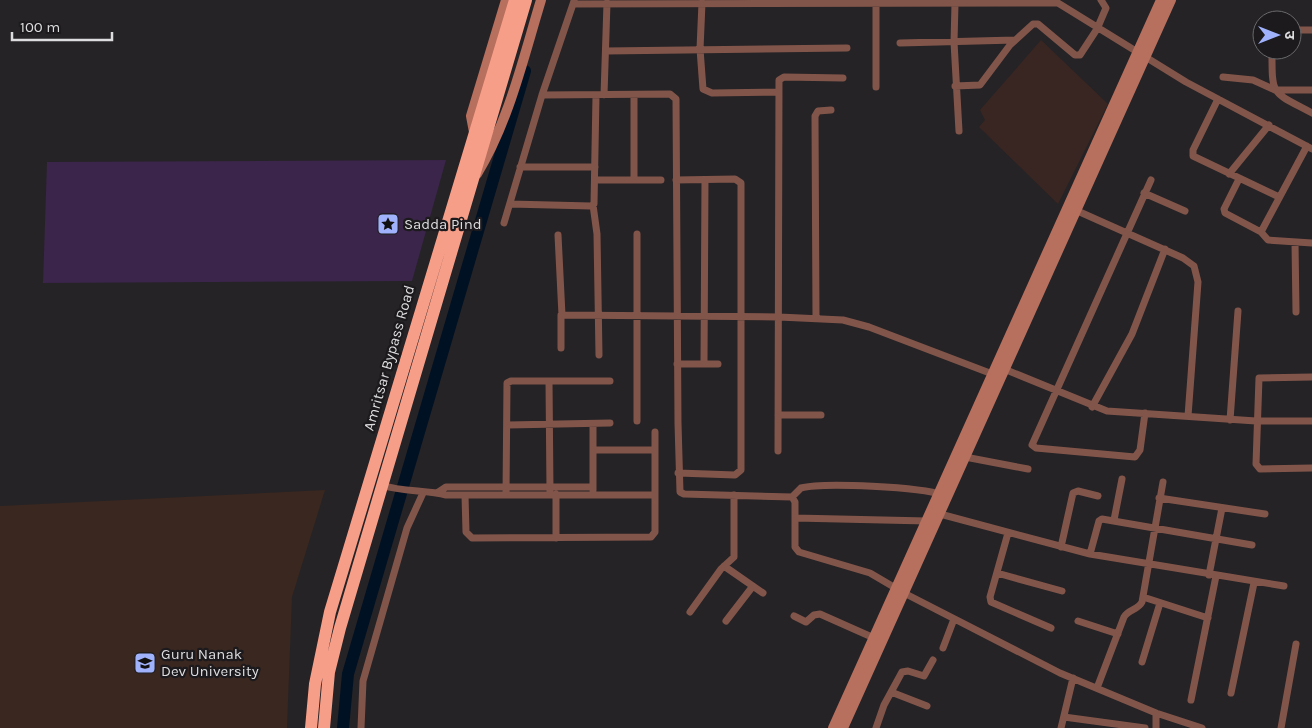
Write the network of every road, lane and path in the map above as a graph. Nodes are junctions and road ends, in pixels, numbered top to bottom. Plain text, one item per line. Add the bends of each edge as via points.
1 (506, 0) edge
2 (514, 0) edge
3 (526, 0) edge
4 (541, 0) edge
5 (1101, 0) edge
6 (1161, 0) edge
7 (1171, 0) edge
8 (690, 1) edge
9 (755, 1) edge
10 (574, 2) edge
11 (702, 2) junction
12 (780, 2) edge
13 (845, 2) edge
14 (607, 3) junction
15 (960, 3) edge
16 (876, 4) junction
17 (1097, 29) junction
18 (1015, 40) junction
19 (954, 42) junction
20 (900, 43) dead end
21 (847, 48) dead end
22 (700, 49) junction
23 (606, 51) junction
24 (1142, 54) junction
25 (1272, 60) edge
26 (1222, 77) dead end
27 (843, 78) dead end
28 (955, 86) junction
29 (876, 87) dead end
30 (1275, 90) junction
31 (1312, 90) edge
32 (778, 92) junction
33 (542, 95) junction
34 (634, 95) junction
35 (596, 96) junction
36 (604, 96) junction
37 (1218, 99) junction
38 (832, 110) dead end
39 (1312, 113) edge
40 (1269, 125) junction
41 (959, 131) dead end
42 (474, 132) junction
43 (1309, 147) edge
44 (520, 166) junction
45 (595, 167) junction
46 (1229, 174) junction
47 (1240, 179) junction
48 (595, 180) junction
49 (634, 180) junction
50 (661, 180) dead end
51 (676, 180) junction
52 (705, 180) junction
53 (1151, 180) dead end
54 (470, 186) junction
55 (1144, 192) junction
56 (1279, 197) junction
57 (510, 204) junction
58 (593, 205) junction
59 (1072, 209) junction
60 (1185, 211) dead end
61 (504, 222) dead end
62 (1126, 232) junction
63 (1261, 232) junction
64 (636, 234) dead end
65 (558, 235) dead end
66 (1294, 242) junction
67 (1312, 243) edge
68 (1165, 249) junction
69 (1238, 311) dead end
70 (1296, 312) dead end
71 (561, 315) junction
72 (600, 316) junction
73 (636, 316) junction
74 (677, 316) junction
75 (705, 316) junction
76 (743, 316) junction
77 (779, 317) junction
78 (816, 317) junction
79 (561, 348) dead end
80 (600, 355) dead end
81 (677, 364) junction
82 (704, 364) junction
83 (718, 364) dead end
84 (999, 373) junction
85 (1312, 377) edge
86 (549, 381) junction
87 (610, 381) dead end
88 (1055, 392) junction
89 (1092, 407) junction
90 (778, 414) junction
91 (821, 414) dead end
92 (1145, 414) junction
93 (1188, 416) junction
94 (1230, 420) junction
95 (637, 421) dead end
96 (1256, 421) junction
97 (1312, 421) edge
98 (610, 423) dead end
99 (549, 424) junction
100 (593, 424) junction
101 (507, 425) junction
102 (655, 432) dead end
103 (593, 450) junction
104 (655, 450) junction
105 (778, 451) dead end
106 (965, 457) junction
107 (1312, 468) edge
108 (1028, 469) dead end
109 (678, 473) junction
110 (1122, 479) dead end
111 (1163, 482) dead end
112 (506, 486) junction
113 (386, 487) junction
114 (593, 491) junction
115 (552, 492) junction
116 (419, 493) junction
117 (437, 493) junction
118 (506, 494) junction
119 (465, 495) junction
120 (655, 495) junction
121 (734, 495) junction
122 (943, 496) junction
123 (1098, 496) dead end
124 (792, 497) junction
125 (1159, 498) junction
126 (1222, 508) junction
127 (940, 514) junction
128 (1265, 514) dead end
129 (795, 518) junction
130 (1114, 520) junction
131 (927, 521) junction
132 (1155, 526) junction
133 (1008, 533) junction
134 (556, 538) junction
135 (1216, 538) junction
136 (1252, 545) dead end
137 (1061, 547) junction
138 (1090, 554) junction
139 (1150, 564) junction
140 (724, 566) junction
141 (997, 573) junction
142 (1212, 575) junction
143 (1254, 582) junction
144 (753, 586) junction
145 (1284, 586) dead end
146 (900, 590) junction
147 (1062, 591) dead end
148 (764, 593) dead end
149 (1143, 597) junction
150 (1160, 603) junction
151 (690, 612) dead end
152 (794, 616) dead end
153 (1208, 618) junction
154 (954, 619) junction
155 (726, 621) dead end
156 (1078, 621) dead end
157 (1051, 628) dead end
158 (1118, 634) junction
159 (874, 638) junction
160 (1296, 644) dead end
161 (944, 648) dead end
162 (933, 660) dead end
163 (1142, 662) dead end
164 (1073, 678) junction
165 (1097, 688) junction
166 (891, 692) junction
167 (1231, 693) dead end
168 (1191, 700) dead end
169 (927, 706) dead end
170 (1156, 713) junction
171 (1064, 717) junction
172 (311, 728) edge
173 (324, 728) edge
174 (361, 728) edge
175 (833, 728) edge
176 (843, 728) edge
177 (876, 728) edge
178 (1061, 728) edge
179 (1145, 728) edge
180 (1156, 728) edge
181 (1202, 728) edge
182 (1281, 728) edge

1 - 42 main road via 471,116
2 - 42 highway, Amritsar Bypass Road
3 - 54 highway, Amritsar Bypass Road
4 - 54 main road via 494,147
5 - 17 street via 1106,8
6 - 24 main road
7 - 24 main road
8 - 11 street
8 - 14 street
9 - 11 street
9 - 12 street
10 - 14 street
10 - 33 street
11 - 22 street
12 - 13 street
13 - 16 street
14 - 23 street
15 - 16 street
15 - 17 street via 1061,4
15 - 19 street
16 - 29 street
17 - 18 street via 1078,55 1038,24 1031,24
17 - 24 street
18 - 19 street
18 - 28 street via 980,85
19 - 20 street
19 - 28 street
21 - 22 street
22 - 23 street
22 - 32 street via 705,91
23 - 36 street
24 - 37 street
24 - 59 main road
25 - 30 street
26 - 30 street via 1253,80
27 - 32 street via 781,77
28 - 41 street
30 - 31 street
30 - 39 street
32 - 77 street
33 - 35 street
33 - 44 street
34 - 36 street
34 - 49 street
34 - 51 street via 670,94 676,99
35 - 36 street
35 - 45 street
37 - 40 street
37 - 46 street via 1192,153 1195,158
38 - 78 street via 818,111 815,116
40 - 43 street
40 - 46 street
42 - 172 highway, Amritsar Bypass Road via 330,612 315,684
43 - 56 street
44 - 45 street
44 - 57 street
45 - 48 street
46 - 47 street
47 - 56 street
47 - 63 street via 1224,208 1225,213
48 - 49 street
48 - 58 street
49 - 50 street
51 - 52 street
51 - 74 street
52 - 75 street
52 - 76 street via 735,179 741,183
53 - 55 street
54 - 113 highway, Amritsar Bypass Road
55 - 60 street
55 - 62 street
56 - 63 street
57 - 58 street
57 - 61 street
58 - 72 street
59 - 62 street
59 - 84 main road
62 - 68 street
62 - 88 street
63 - 66 street via 1268,240
64 - 73 street
65 - 71 street
66 - 67 street
66 - 70 street
68 - 89 street via 1132,334
68 - 93 street via 1189,262 1198,276
69 - 94 street
71 - 72 street
71 - 79 street
72 - 73 street
72 - 80 street
73 - 74 street
73 - 95 street
74 - 75 street
74 - 81 street
75 - 76 street
75 - 82 street
76 - 77 street
76 - 109 street via 741,470 735,475
77 - 78 street
77 - 90 street
78 - 84 street via 858,323
81 - 82 street
81 - 109 street
82 - 83 street
84 - 88 street
84 - 106 main road
84 - 122 main road
85 - 96 street via 1259,378
86 - 87 street
86 - 99 street
86 - 101 street via 507,383
88 - 89 street
88 - 92 street via 1033,440 1033,447 1137,456
89 - 92 street
90 - 91 street
90 - 105 street
92 - 93 street
93 - 94 street
94 - 96 street
96 - 97 street
96 - 107 street via 1257,468
98 - 100 street
99 - 100 street
99 - 101 street
99 - 115 street
100 - 103 street
101 - 112 street
102 - 104 street
103 - 104 street
103 - 114 street
104 - 120 street
106 - 108 street
106 - 122 main road
109 - 121 street via 679,489 684,494
110 - 130 street
111 - 125 street
112 - 115 street
112 - 117 street via 446,488
112 - 118 street
113 - 116 street
113 - 173 highway, Amritsar Bypass Road via 333,654
114 - 115 street
114 - 120 street
115 - 118 street
115 - 134 street
116 - 117 street
116 - 174 street via 363,680
117 - 119 street
118 - 119 street
119 - 134 street via 466,532 469,536
120 - 134 street via 655,532 651,537
121 - 124 street
121 - 140 street via 735,554
122 - 124 street via 920,489 829,486 801,488
122 - 127 main road
122 - 131 main road
123 - 137 street via 1078,491 1072,493
124 - 129 street
125 - 126 street
125 - 132 street
126 - 128 street
126 - 135 street
127 - 133 street
127 - 146 main road
129 - 131 street
129 - 146 street via 795,547 799,552 870,573
130 - 132 street
130 - 138 street via 1100,520
131 - 146 main road
132 - 135 street
132 - 139 street
133 - 137 street
133 - 141 street
135 - 136 street
135 - 142 street
137 - 138 street
138 - 139 street
139 - 142 street
139 - 149 street
140 - 144 street
140 - 151 street
141 - 147 street
141 - 157 street via 990,597 992,603
142 - 143 street
142 - 153 street
143 - 145 street
143 - 167 street
144 - 148 street
144 - 155 street
146 - 154 street
146 - 159 main road
146 - 176 main road
149 - 150 street
149 - 158 street via 1140,606 1126,614
150 - 153 street
150 - 163 street
152 - 159 street via 806,622 820,614
153 - 168 street
154 - 161 street
154 - 164 street
156 - 158 street
158 - 165 street
159 - 175 main road
160 - 182 street
162 - 166 street via 924,676 902,672
164 - 165 street
164 - 171 street
165 - 170 street
166 - 169 street
166 - 177 street
170 - 180 street
170 - 181 street
171 - 178 street
171 - 179 street

